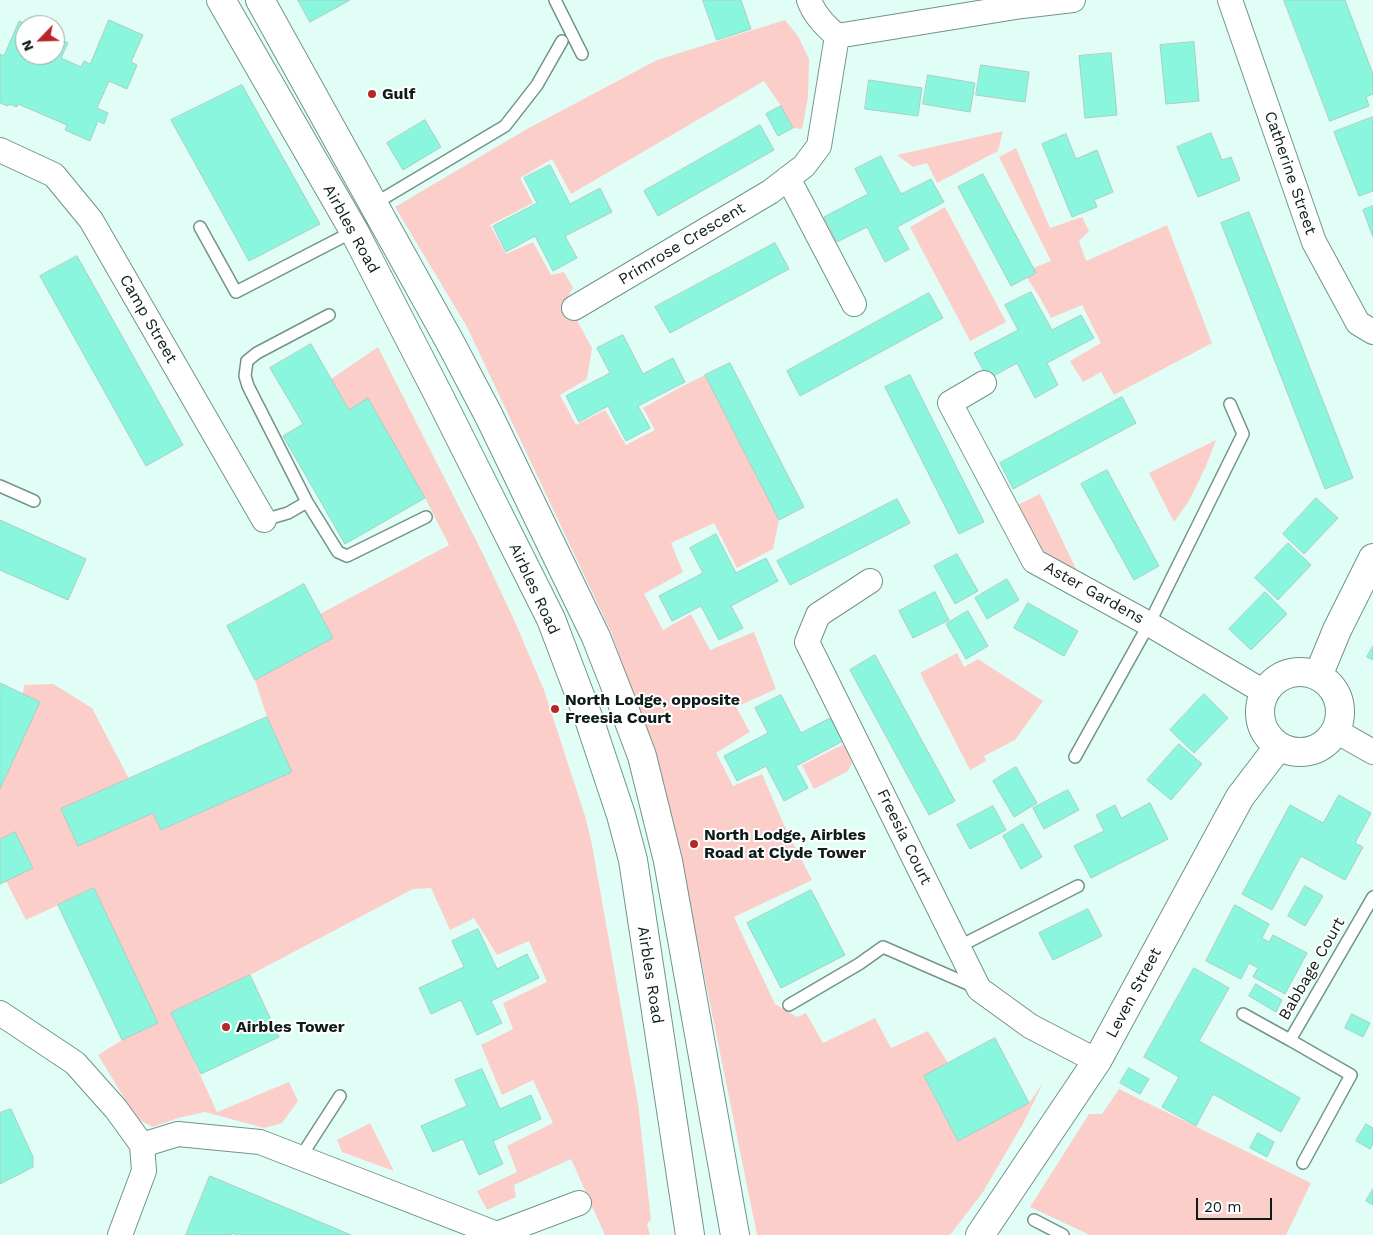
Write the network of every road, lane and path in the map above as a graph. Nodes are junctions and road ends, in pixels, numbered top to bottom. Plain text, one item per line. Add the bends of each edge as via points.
1 (221, 0) edge
2 (260, 0) edge
3 (554, 0) edge
4 (809, 0) edge
5 (1073, 0) edge
6 (1230, 0) edge
7 (1021, 3) edge
8 (837, 36) junction
9 (562, 40) dead end
10 (582, 54) dead end
11 (0, 150) edge
12 (788, 178) junction
13 (374, 204) junction
14 (200, 226) dead end
15 (354, 232) junction
16 (854, 304) dead end
17 (574, 308) dead end
18 (329, 315) dead end
19 (1373, 332) edge
20 (984, 383) dead end
21 (1230, 404) dead end
22 (0, 486) edge
23 (34, 501) dead end
24 (307, 502) junction
25 (426, 517) dead end
26 (264, 520) joint
27 (1373, 558) edge
28 (870, 581) dead end
29 (1149, 624) junction
30 (1318, 676) junction
31 (1264, 692) junction
32 (1336, 731) junction
33 (1279, 746) junction
34 (1373, 752) edge
35 (1074, 758) dead end
36 (1078, 886) dead end
37 (1373, 897) edge
38 (958, 947) junction
39 (978, 989) junction
40 (789, 1005) dead end
41 (0, 1013) edge
42 (1243, 1014) dead end
43 (1290, 1040) junction
44 (1097, 1061) junction
45 (340, 1096) dead end
46 (142, 1145) junction
47 (300, 1158) junction
48 (1303, 1162) dead end
49 (579, 1203) dead end
50 (1034, 1220) dead end
51 (120, 1235) edge
52 (690, 1235) edge
53 (735, 1235) edge
54 (980, 1235) edge
55 (1063, 1235) edge

1 - 15 main road, Airbles Road
2 - 13 main road, Airbles Road
3 - 10 lane
4 - 8 street via 823,24
5 - 7 street
6 - 19 street, Catherine Street via 1314,242 1358,323
7 - 8 street
8 - 12 street, Primrose Crescent via 819,146 804,166
9 - 13 lane via 537,85 505,126
11 - 26 street, Camp Street via 54,175 91,220
12 - 16 street
12 - 17 street, Primrose Crescent via 770,192
13 - 53 main road, Airbles Road via 489,416 596,637 642,756 668,861
14 - 15 lane via 236,292
15 - 52 main road, Airbles Road via 551,619 590,722 633,860
18 - 24 lane via 258,353 247,361 244,376
20 - 29 street, Aster Gardens via 950,403 1034,561
21 - 29 lane via 1243,434
22 - 23 lane
24 - 25 lane via 338,552 347,556
24 - 26 lane via 288,513
27 - 30 main road
28 - 38 street, Freesia Court via 818,615 808,642
29 - 31 street, Aster Gardens
29 - 35 lane
30 - 31 main road via 1304,672 1289,673 1271,683
30 - 32 main road via 1331,685 1339,698 1341,717
31 - 33 main road via 1259,708 1261,723 1269,739
32 - 33 main road via 1324,745 1311,752 1292,752
32 - 34 street
33 - 44 main road, Leven Street via 1240,797
36 - 38 lane
37 - 43 lane, Babbage Court
38 - 39 street, Freesia Court
39 - 40 lane via 883,947
39 - 44 street, Freesia Court via 1030,1026
41 - 46 street via 75,1063 116,1109
42 - 43 lane
43 - 48 lane, Babbage Court via 1351,1075
44 - 54 main road, Leven Street
45 - 47 lane
46 - 47 street via 178,1134 260,1142
46 - 51 street via 144,1171
47 - 49 street via 497,1234
50 - 55 lane

